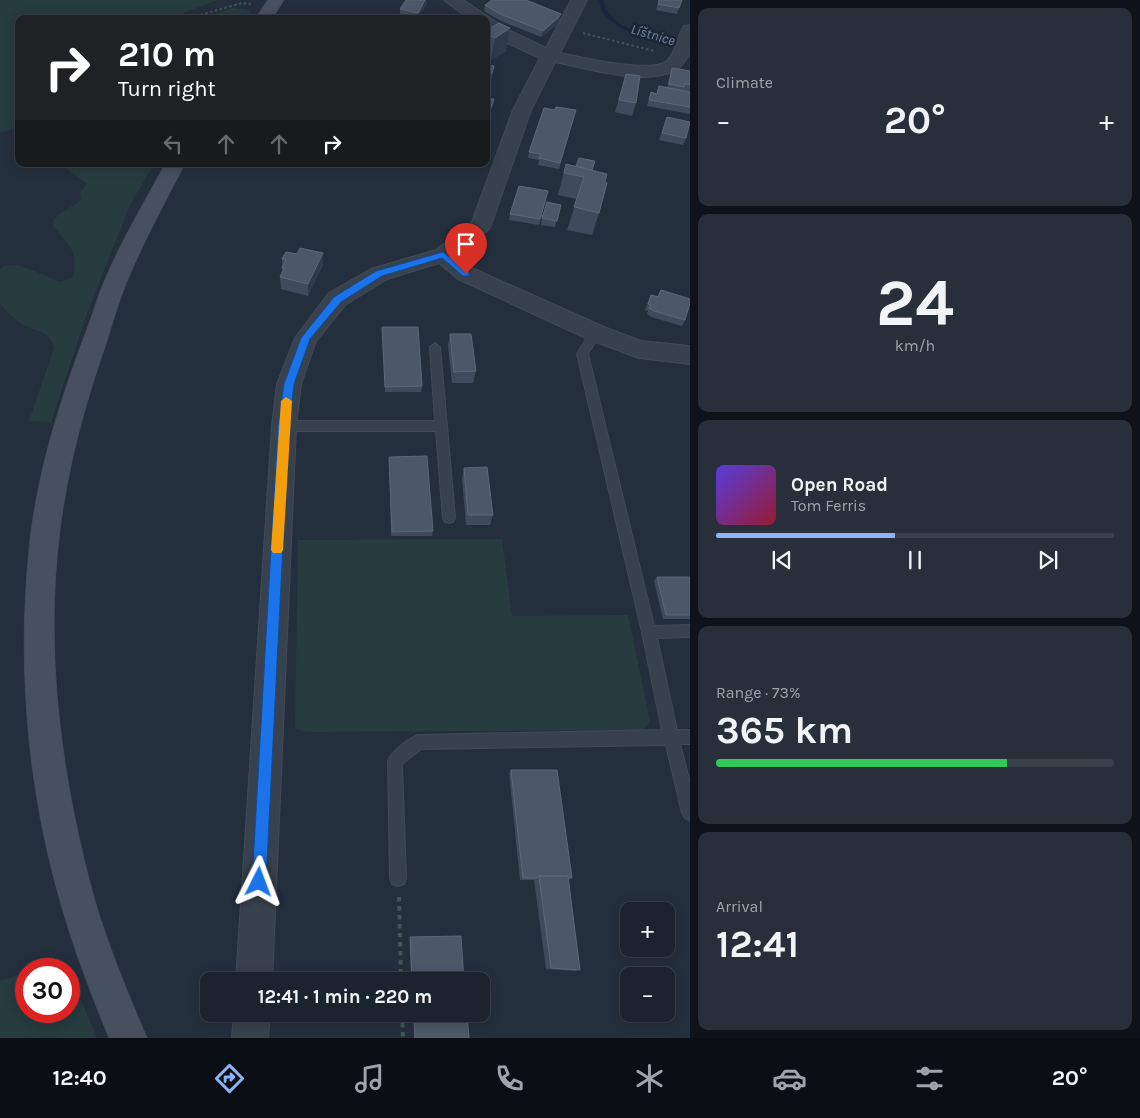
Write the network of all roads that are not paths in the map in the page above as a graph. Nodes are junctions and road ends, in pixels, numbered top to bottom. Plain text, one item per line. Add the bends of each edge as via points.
1 (452, 0) edge
2 (579, 0) edge
3 (474, 15) edge
4 (490, 26) edge
5 (686, 46) edge
6 (550, 56) junction
7 (173, 167) edge
8 (443, 255) junction
9 (596, 334) junction
10 (434, 347) dead end
11 (690, 355) edge
12 (284, 426) junction
13 (442, 426) junction
14 (449, 518) dead end
15 (690, 631) edge
16 (650, 632) junction
17 (671, 737) junction
18 (690, 737) edge
19 (690, 813) edge
20 (398, 878) road end
21 (254, 972) edge
22 (251, 1022) edge
23 (128, 1038) edge
24 (250, 1038) edge

1 - 3 street
2 - 6 street
4 - 6 street
5 - 6 street via 669,68 645,72
6 - 8 street via 522,110 480,226
7 - 23 street via 116,279 76,394 46,524 40,599 40,681 64,850 89,936
8 - 9 street via 466,274
8 - 12 street via 379,274 338,299 306,338 289,384
9 - 11 street via 639,349
9 - 16 lane via 582,354
10 - 13 lane
12 - 13 lane
12 - 21 street
13 - 14 lane
15 - 16 lane
16 - 17 lane
17 - 18 lane
17 - 19 lane
17 - 20 lane via 418,742 395,761
22 - 24 street

